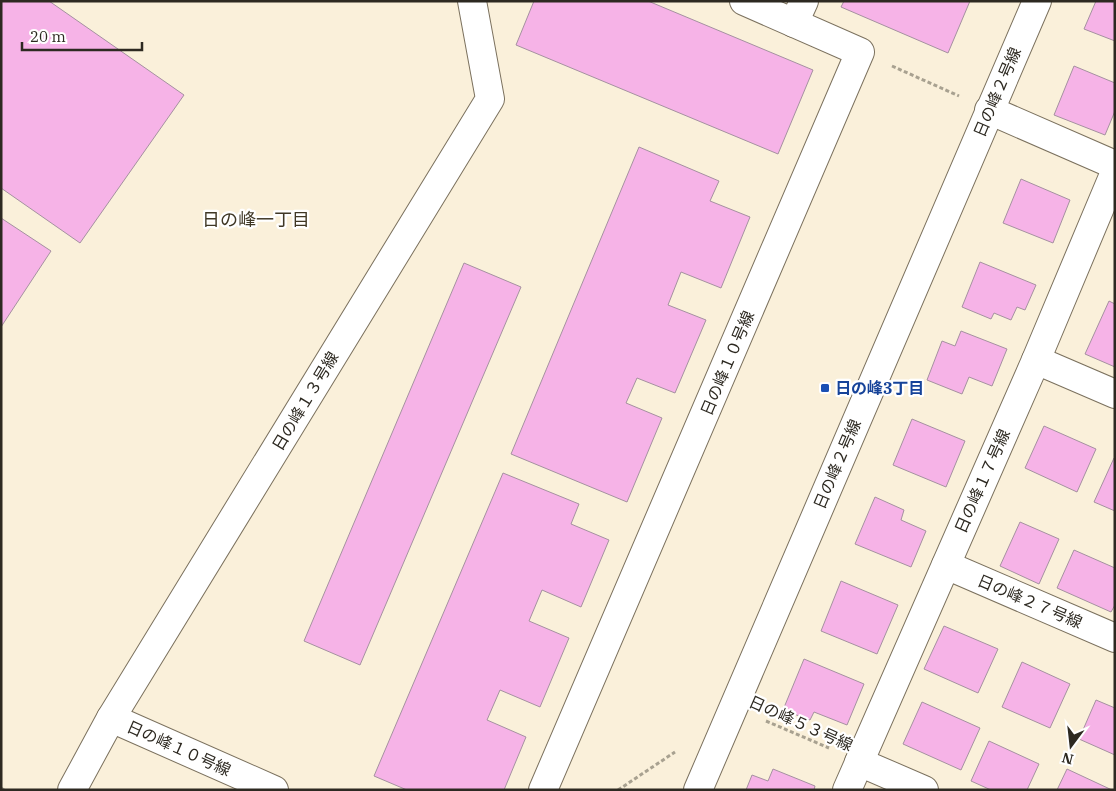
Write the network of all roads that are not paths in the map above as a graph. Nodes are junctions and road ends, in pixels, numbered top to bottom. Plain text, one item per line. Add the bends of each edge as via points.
1 (472, 1) edge
2 (744, 1) edge
3 (1037, 1) edge
4 (799, 12) edge
5 (989, 110) junction
6 (1115, 165) edge
7 (1115, 172) edge
8 (1036, 360) junction
9 (1115, 394) edge
10 (946, 565) junction
11 (1115, 638) edge
12 (111, 718) junction
13 (859, 762) junction
14 (72, 790) edge
15 (274, 790) edge
16 (543, 790) edge
17 (698, 790) edge
18 (847, 790) edge
19 (924, 790) edge

1 - 12 street, 日の峰１３号線 via 490,99
2 - 4 street
3 - 5 street, 日の峰２号線
4 - 16 street, 日の峰１０号線 via 860,52
5 - 6 street
5 - 17 street, 日の峰２号線
7 - 8 street, 日の峰１７号線
8 - 9 street
8 - 10 street, 日の峰１７号線
10 - 11 street, 日の峰２７号線
10 - 13 street, 日の峰１７号線
12 - 14 street, 日の峰１３号線
12 - 15 street, 日の峰１０号線
13 - 18 street, 日の峰１７号線
13 - 19 street

